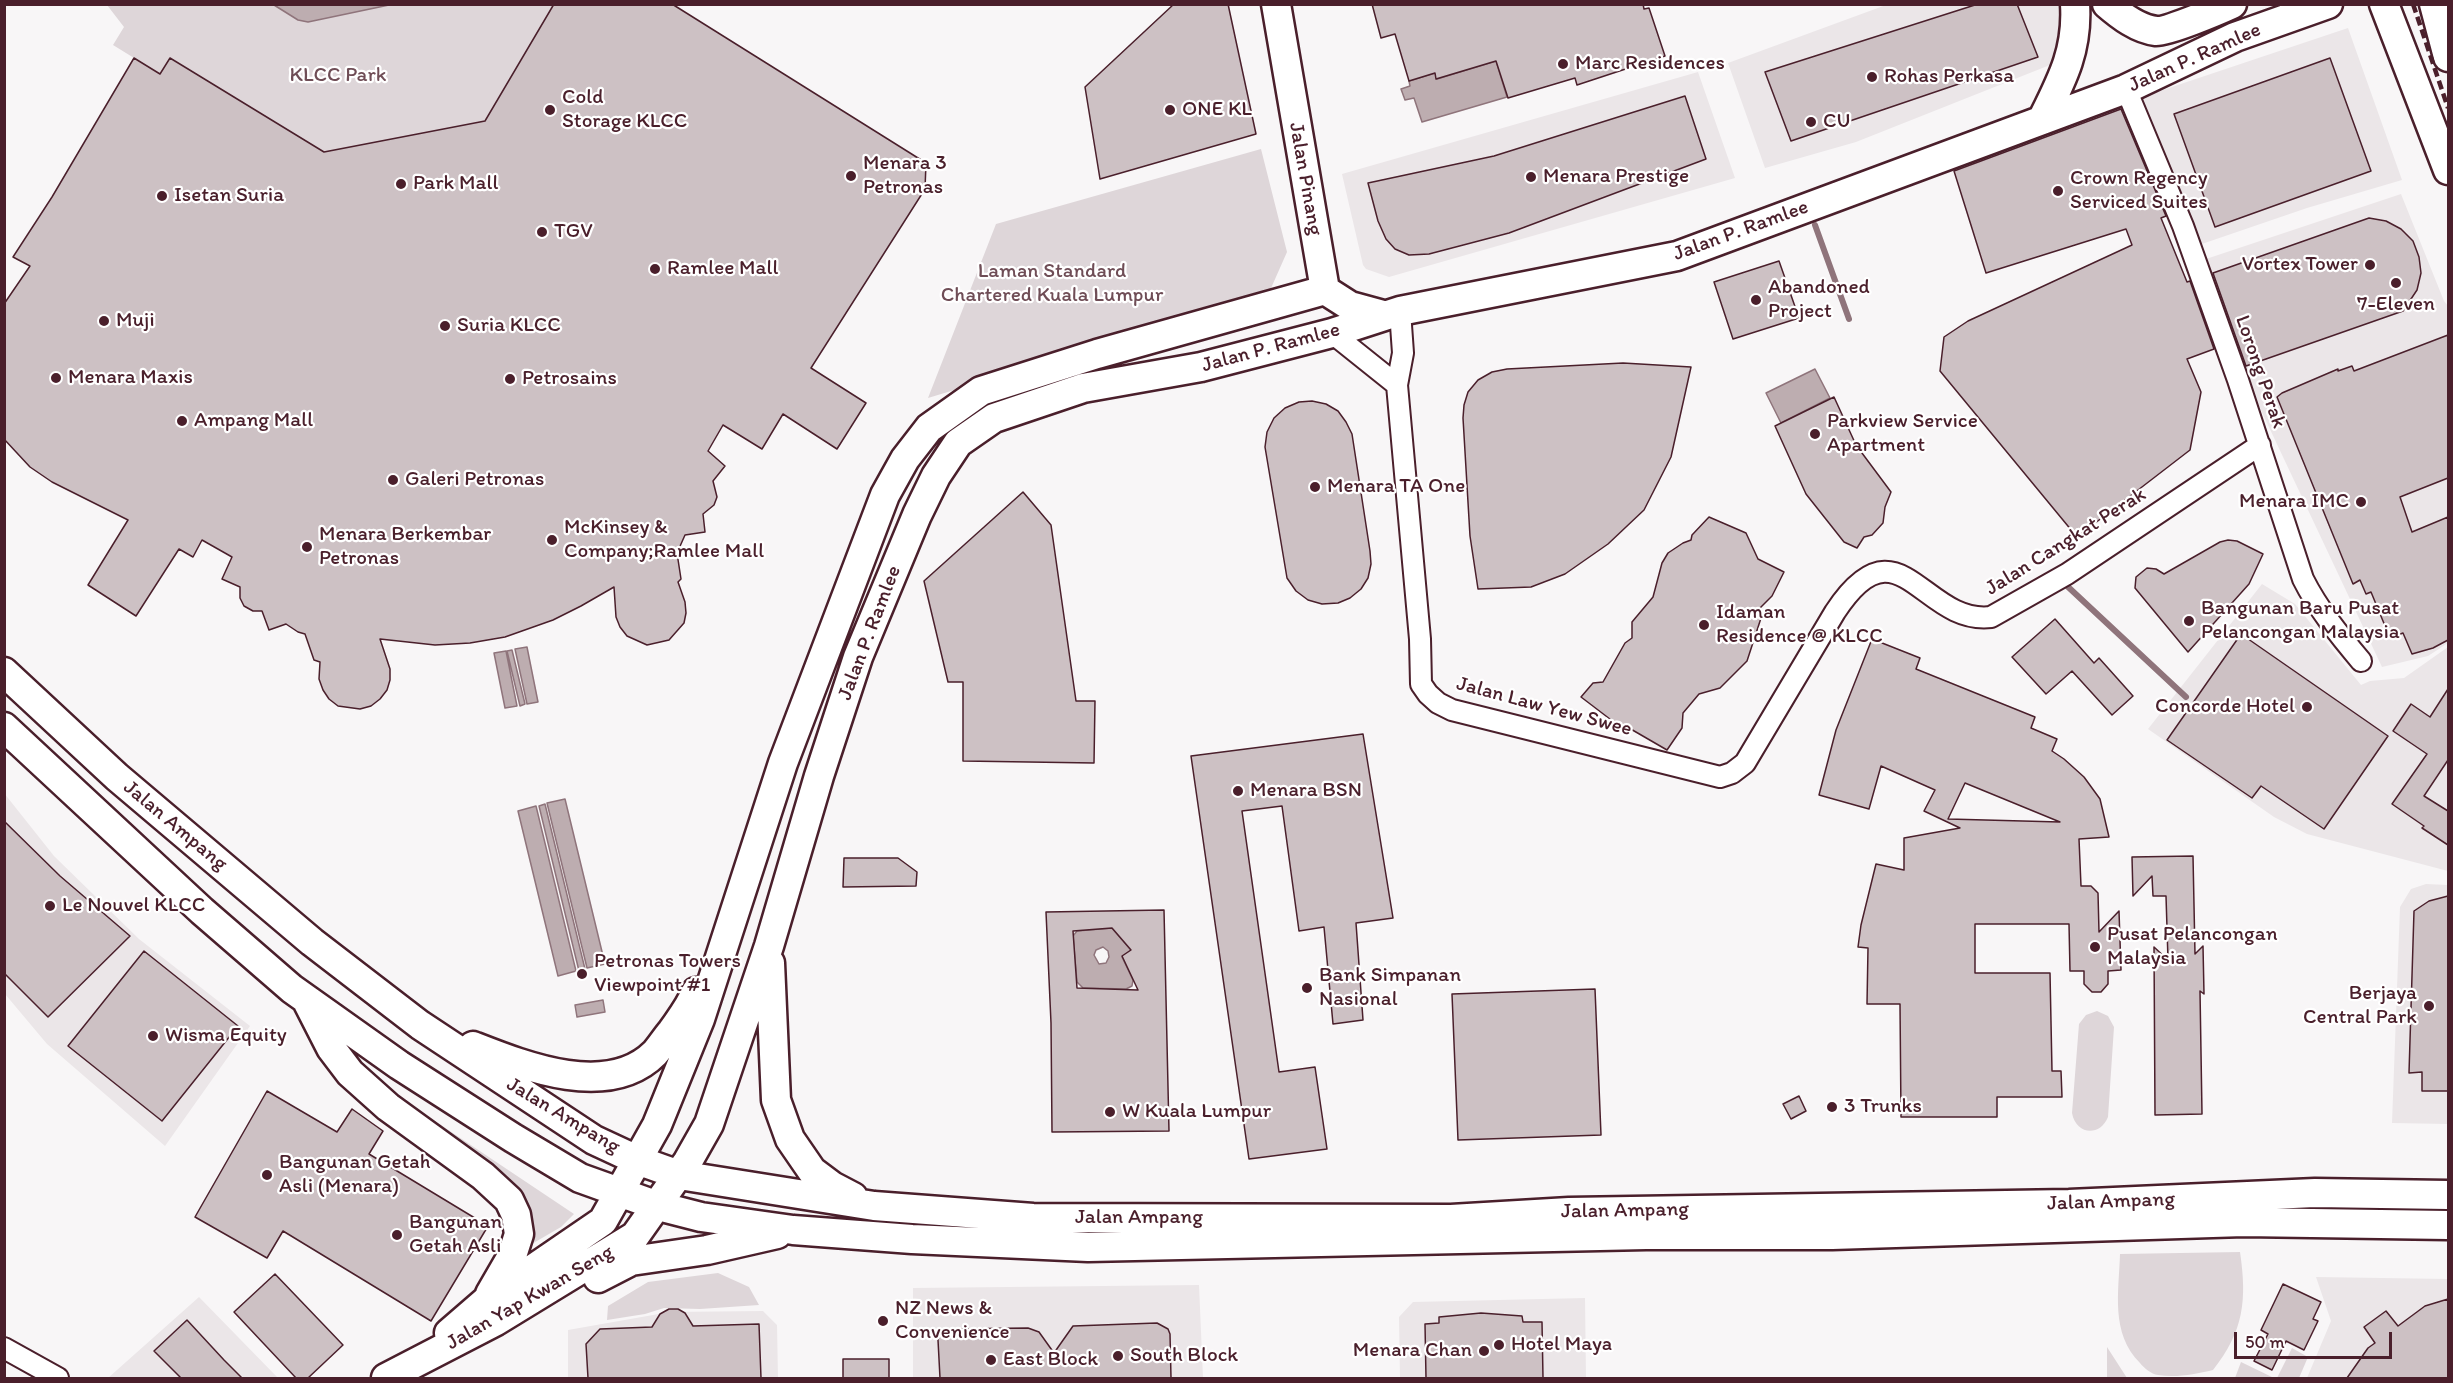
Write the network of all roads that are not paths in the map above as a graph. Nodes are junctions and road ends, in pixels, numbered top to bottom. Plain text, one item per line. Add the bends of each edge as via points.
1 (1276, 4) edge
2 (2075, 4) edge
3 (2107, 4) edge
4 (2232, 4) edge
5 (2328, 4) edge
6 (2434, 4) edge
7 (2441, 4) edge
8 (2384, 9) edge
9 (2445, 46) edge
10 (2126, 89) junction
11 (2042, 120) junction
12 (2448, 170) edge
13 (1325, 290) junction
14 (1392, 313) junction
15 (1332, 333) junction
16 (1397, 385) junction
17 (2260, 445) junction
18 (1835, 612) joint
19 (2361, 661) dead end
20 (4, 672) edge
21 (4, 728) edge
22 (735, 909) junction
23 (769, 946) junction
24 (306, 999) junction
25 (420, 1025) junction
26 (637, 1160) junction
27 (679, 1175) junction
28 (620, 1193) junction
29 (2448, 1195) edge
30 (658, 1206) junction
31 (874, 1206) junction
32 (2448, 1225) edge
33 (794, 1230) junction
34 (491, 1311) junction
35 (4, 1348) edge
36 (58, 1378) edge
37 (388, 1378) edge

1 - 13 main road, Jalan Pinang
2 - 11 main road via 2072,53
3 - 4 main road, Jalan P. Ramlee via 2141,27 2158,32
5 - 10 main road, Jalan P. Ramlee via 2235,37
6 - 9 main road
7 - 9 main road
8 - 12 main road
10 - 11 main road, Jalan P. Ramlee
10 - 17 street, Lorong Perak via 2183,226
11 - 14 main road, Jalan P. Ramlee via 1677,256
13 - 14 main road via 1350,306
13 - 22 main road, Jalan P. Ramlee via 981,391 929,428 905,459 885,495 783,763
14 - 15 main road, Jalan P. Ramlee
14 - 16 street, Jalan Law Yew Swee via 1403,353
15 - 16 street
15 - 23 main road, Jalan P. Ramlee via 1201,368 1083,388 994,418 958,443 917,515 858,657
16 - 18 street, Jalan Law Yew Swee via 1421,684 1438,704 1720,777 1745,763
17 - 18 street, Jalan Cangkat Perak via 2067,574 1991,617 1978,618 1942,604 1902,574 1883,572 1864,578
17 - 19 street, Lorong Perak via 2303,579 2328,620
20 - 25 main road, Jalan Ampang via 117,777 312,942
21 - 24 main road, Jalan Ampang via 202,911
22 - 25 main road via 690,1005 654,1054 635,1066 594,1077 552,1072 513,1062
22 - 26 main road, Jalan P. Ramlee via 700,1019 657,1125
23 - 27 main road, Jalan P. Ramlee via 709,1124
23 - 31 main road via 776,1100 790,1139 812,1171 831,1186
24 - 28 main road, Jalan Ampang via 513,1138 580,1178
24 - 34 main road via 331,1048 350,1073 509,1200 519,1234
25 - 26 main road, Jalan Ampang via 594,1140
26 - 27 main road, Jalan Ampang
26 - 28 main road, Jalan Yap Kwan Seng
27 - 30 main road, Jalan Yap Kwan Seng
27 - 31 main road, Jalan Ampang
28 - 30 main road, Jalan Ampang
28 - 34 main road, Jalan Yap Kwan Seng via 603,1221
29 - 31 main road, Jalan Ampang via 2315,1193 2069,1204 1569,1212 1361,1220 1033,1218
30 - 33 main road, Jalan Ampang via 701,1217
30 - 34 main road, Jalan Yap Kwan Seng via 635,1236
32 - 33 main road, Jalan Ampang via 2244,1222 1832,1235 1088,1247
33 - 34 main road via 631,1262 575,1291
34 - 37 main road, Jalan Yap Kwan Seng via 452,1331
35 - 36 street

